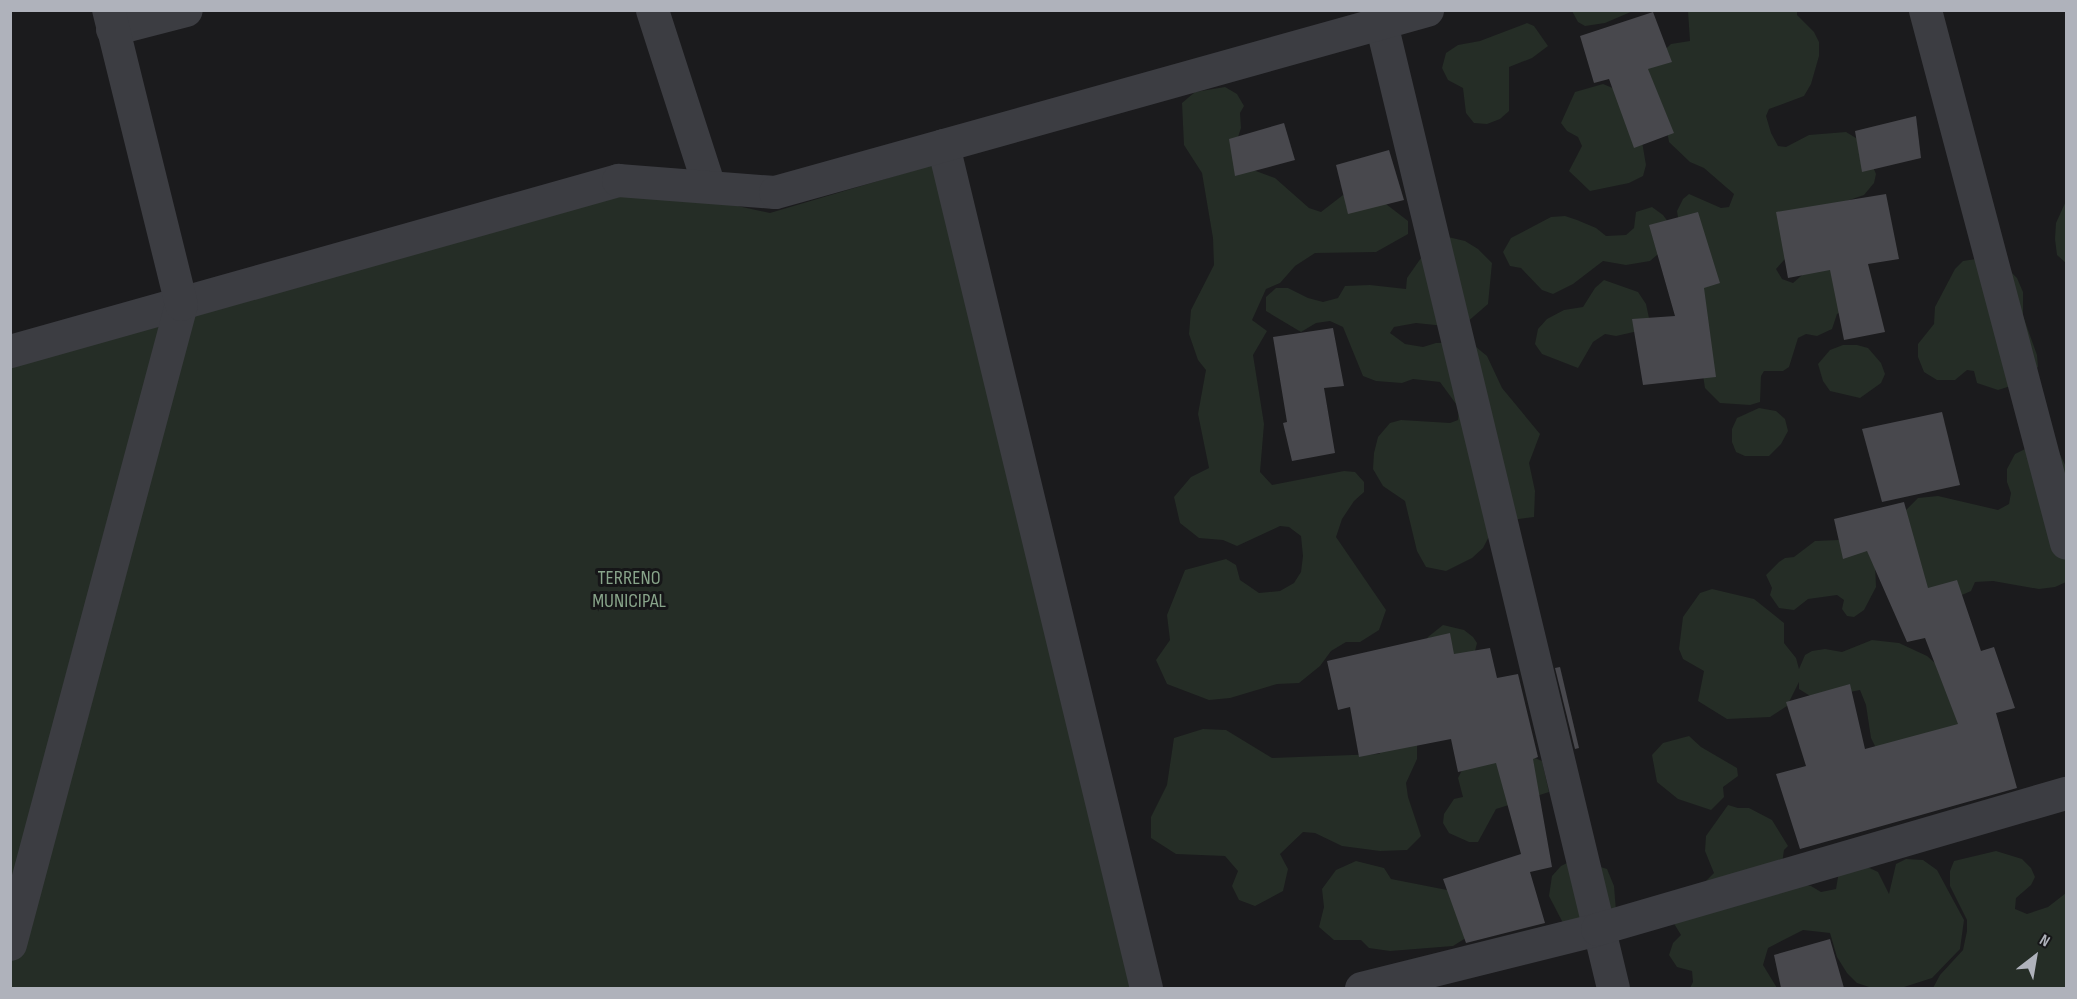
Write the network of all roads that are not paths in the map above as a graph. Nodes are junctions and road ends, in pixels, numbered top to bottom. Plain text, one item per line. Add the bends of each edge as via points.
1 (186, 10) edge
2 (652, 10) edge
3 (1427, 10) edge
4 (1924, 10) edge
5 (110, 20) edge
6 (1382, 23) junction
7 (943, 145) junction
8 (709, 186) junction
9 (181, 304) junction
10 (10, 351) edge
11 (2067, 543) edge
12 (2067, 793) edge
13 (1597, 929) junction
14 (10, 944) edge
15 (1146, 988) edge
16 (1361, 988) edge
17 (1613, 988) edge

1 - 5 street
2 - 8 street
3 - 6 street
4 - 11 street
5 - 9 street
6 - 7 street
6 - 13 street
7 - 8 street via 774,192
7 - 15 street
8 - 9 street via 618,180
9 - 10 street
9 - 14 street
12 - 13 street
13 - 16 street
13 - 17 street

